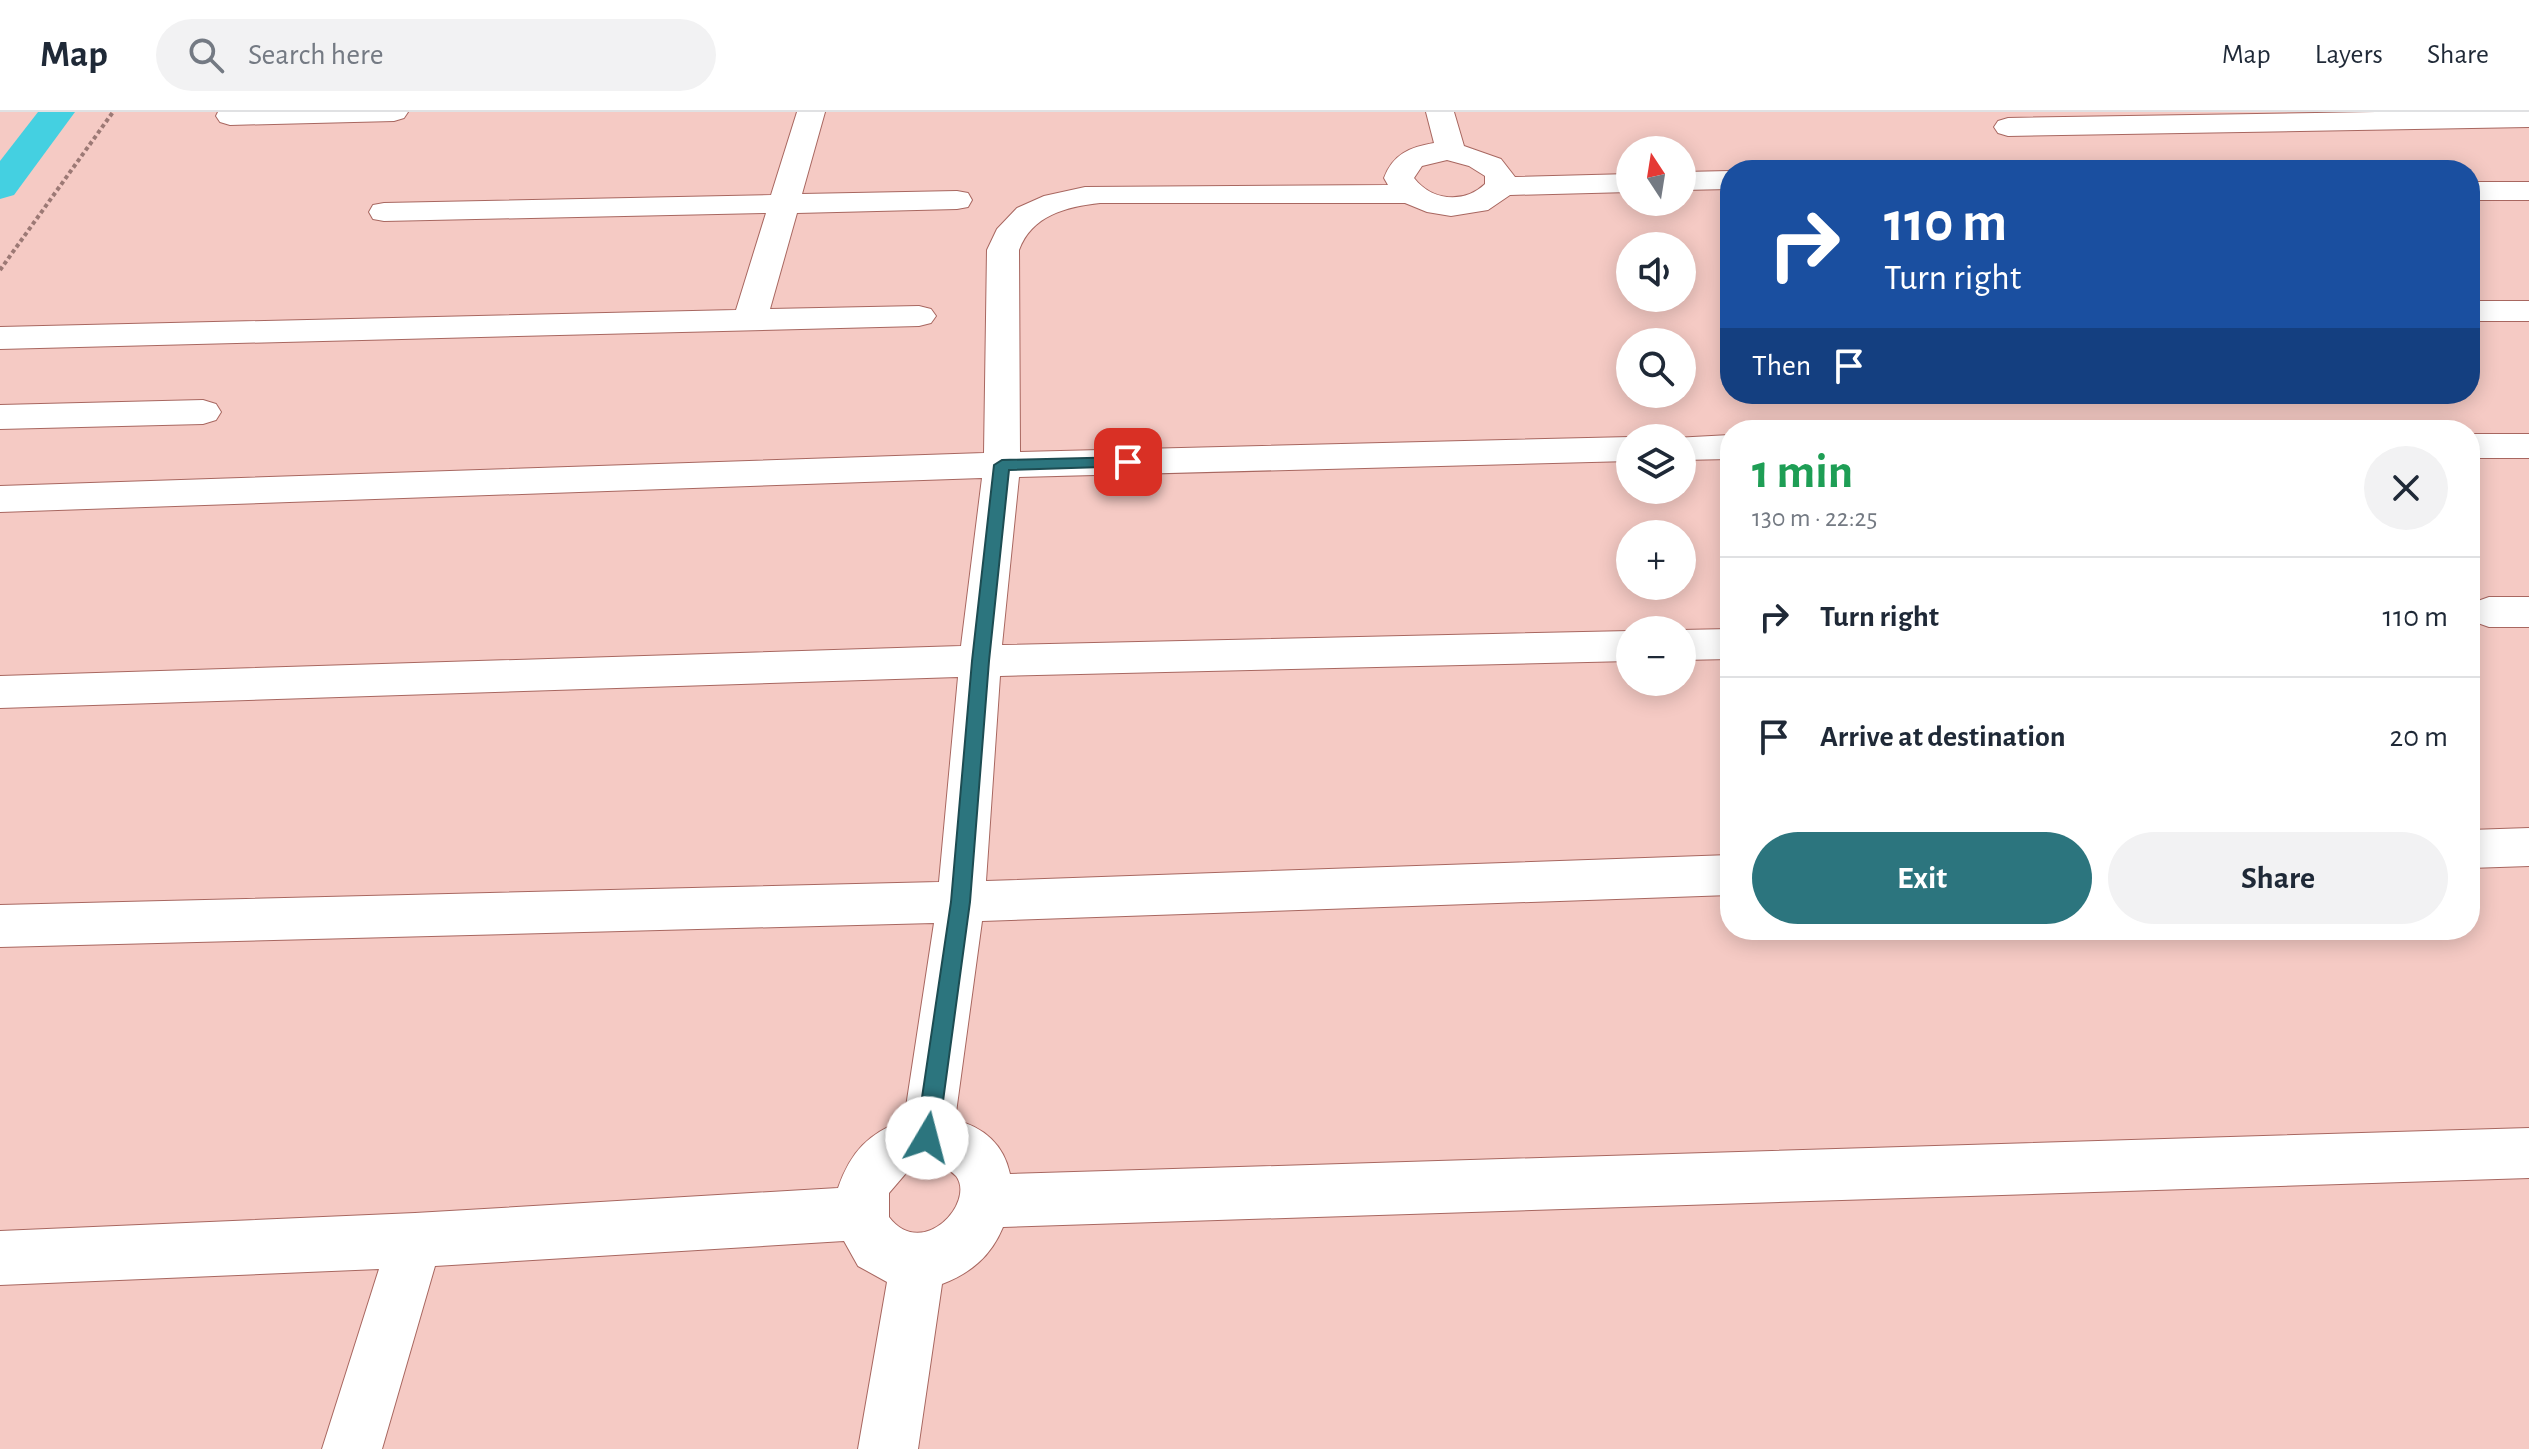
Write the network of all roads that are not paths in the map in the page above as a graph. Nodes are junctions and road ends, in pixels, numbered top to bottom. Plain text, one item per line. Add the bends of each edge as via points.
1 (394, 112) edge
2 (811, 112) edge
3 (1440, 112) edge
4 (230, 116) dead end
5 (2383, 116) edge
6 (2529, 118) edge
7 (2008, 127) dead end
8 (1451, 151) junction
9 (1720, 180) edge
10 (1696, 181) edge
11 (1616, 183) edge
12 (1499, 186) junction
13 (2480, 191) edge
14 (2529, 191) edge
15 (1410, 194) junction
16 (957, 200) dead end
17 (785, 202) junction
18 (384, 212) dead end
19 (2480, 311) edge
20 (2529, 311) edge
21 (919, 316) dead end
22 (750, 320) junction
23 (0, 338) edge
24 (203, 412) dead end
25 (0, 417) edge
26 (2480, 446) edge
27 (2529, 446) edge
28 (1720, 447) edge
29 (1696, 448) edge
30 (1616, 449) edge
31 (1002, 465) junction
32 (0, 499) edge
33 (2489, 612) dead end
34 (2529, 612) edge
35 (1720, 644) edge
36 (1696, 645) edge
37 (1616, 646) edge
38 (980, 661) junction
39 (0, 692) edge
40 (2529, 847) edge
41 (2480, 849) edge
42 (1720, 875) edge
43 (961, 902) junction
44 (0, 926) edge
45 (927, 1138) junction
46 (2529, 1153) edge
47 (986, 1201) junction
48 (859, 1213) junction
49 (415, 1240) junction
50 (0, 1258) edge
51 (918, 1262) junction
52 (352, 1449) edge
53 (888, 1449) edge

1 - 4 street
2 - 17 street
3 - 8 street
5 - 6 street
5 - 7 street
8 - 12 street via 1491,165 1499,174
8 - 15 street via 1408,161 1399,178
9 - 10 street
11 - 12 street
12 - 15 street via 1485,200 1453,207
13 - 14 street
15 - 31 street via 1100,194 1061,201 1021,219 1011,228 1003,250
16 - 17 street
17 - 18 street
17 - 22 street
19 - 20 street
21 - 22 street
22 - 23 street
24 - 25 street
26 - 27 street
28 - 29 street
30 - 31 street
31 - 32 street
31 - 38 street
33 - 34 street
35 - 36 street
37 - 38 street
38 - 39 street
38 - 43 street
40 - 41 street
42 - 43 street
43 - 44 street
43 - 45 street
45 - 47 street via 964,1146 977,1158 985,1175
45 - 48 street via 886,1155 871,1172
46 - 47 street
47 - 51 street via 984,1213 958,1247
48 - 49 street
48 - 51 street via 878,1249
49 - 50 street
49 - 52 street
51 - 53 street

